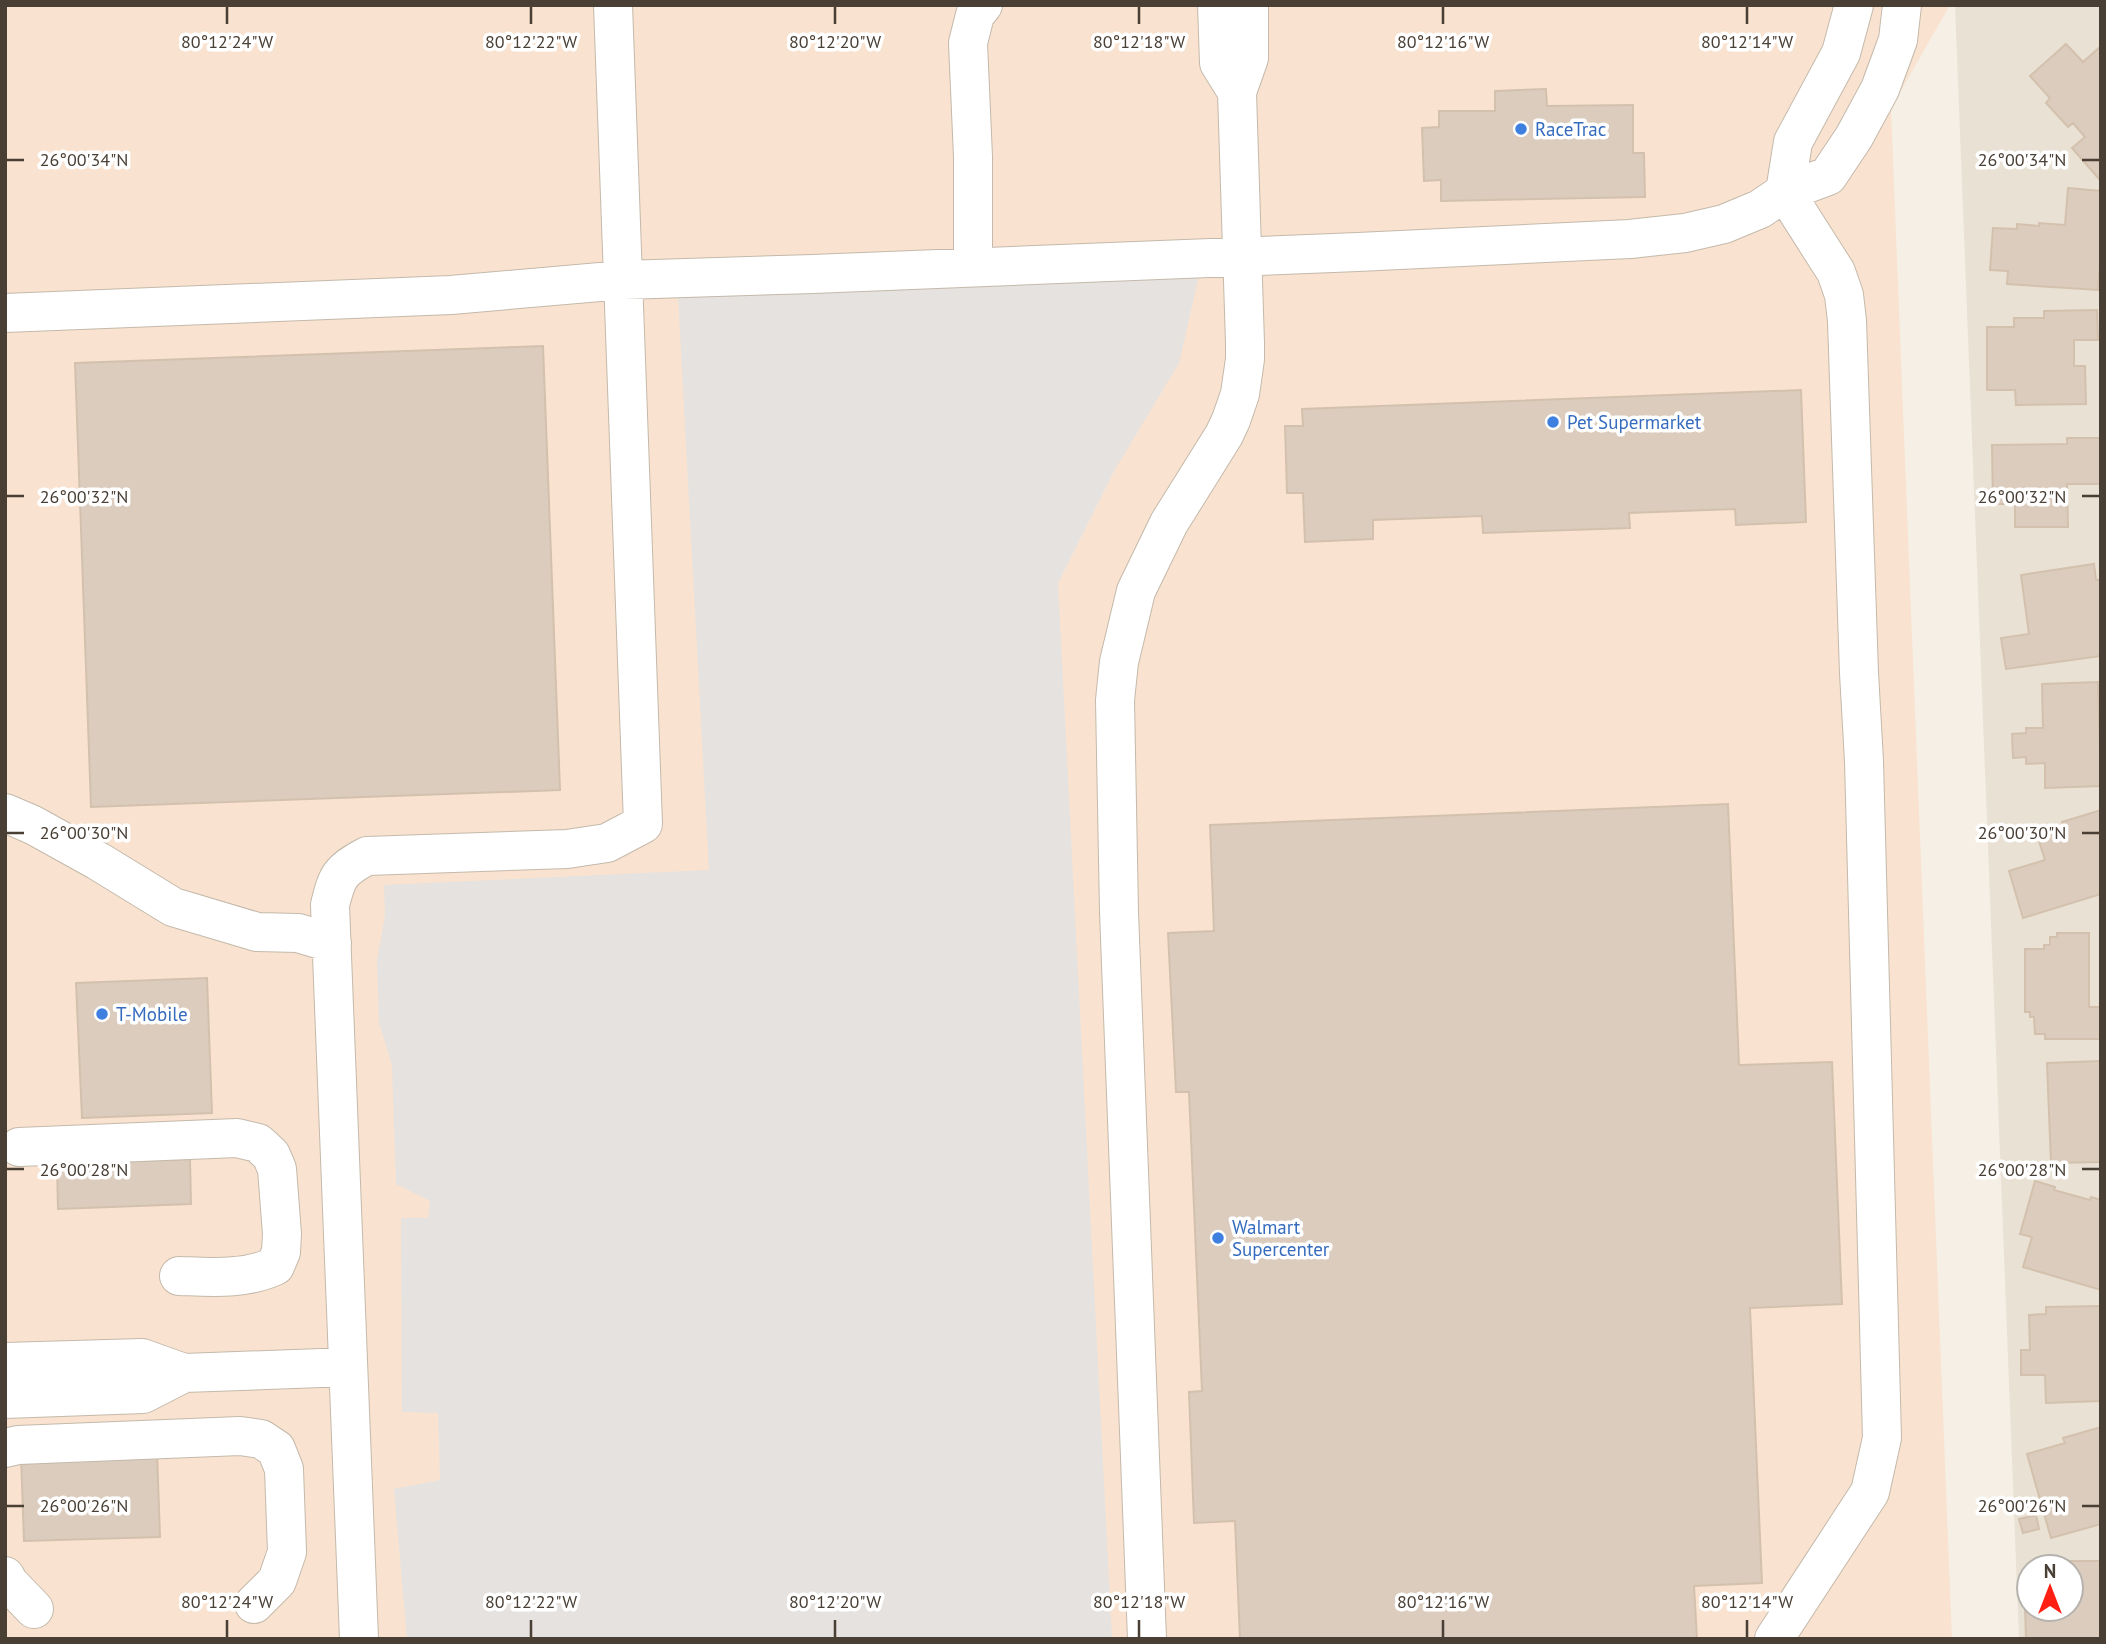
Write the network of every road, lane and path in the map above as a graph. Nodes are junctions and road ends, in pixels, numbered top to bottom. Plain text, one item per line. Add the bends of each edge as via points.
1 (613, 5) edge
2 (983, 5) edge
3 (1217, 5) edge
4 (1249, 5) edge
5 (1854, 5) edge
6 (1902, 5) edge
7 (1237, 92) junction
8 (1785, 192) junction
9 (1241, 257) junction
10 (972, 267) junction
11 (623, 279) junction
12 (5, 313) edge
13 (5, 813) edge
14 (332, 943) junction
15 (19, 1147) dead end
16 (179, 1276) dead end
17 (5, 1362) edge
18 (348, 1367) junction
19 (184, 1374) junction
20 (5, 1399) edge
21 (5, 1448) edge
22 (5, 1576) edge
23 (254, 1604) dead end
24 (34, 1609) dead end
25 (359, 1639) edge
26 (1147, 1639) edge
27 (1774, 1639) edge

1 - 11 lane
2 - 10 lane via 975,15 968,43
3 - 7 lane via 1219,63
4 - 7 lane via 1250,58
5 - 8 lane via 1841,53 1793,142
6 - 8 lane via 1898,40 1880,89 1854,136 1828,176
7 - 9 lane
8 - 9 lane via 1724,224 1685,233
8 - 27 lane via 1836,272 1847,321 1882,1438 1870,1492
9 - 10 lane
9 - 26 lane via 1245,359 1240,394 1224,435 1169,523 1136,591 1115,700
10 - 11 lane
11 - 12 lane via 451,295
11 - 14 lane via 643,824 607,844 567,849 367,856 347,866 335,883 330,905
13 - 14 lane via 173,907 257,932 298,933
14 - 18 lane
15 - 16 lane via 237,1139 258,1143 277,1169 282,1234 275,1266 229,1277
17 - 19 lane via 142,1358
18 - 19 lane
18 - 25 lane
19 - 20 lane via 143,1394
21 - 23 lane via 261,1439 276,1449 285,1469 287,1552 277,1581
22 - 24 lane

